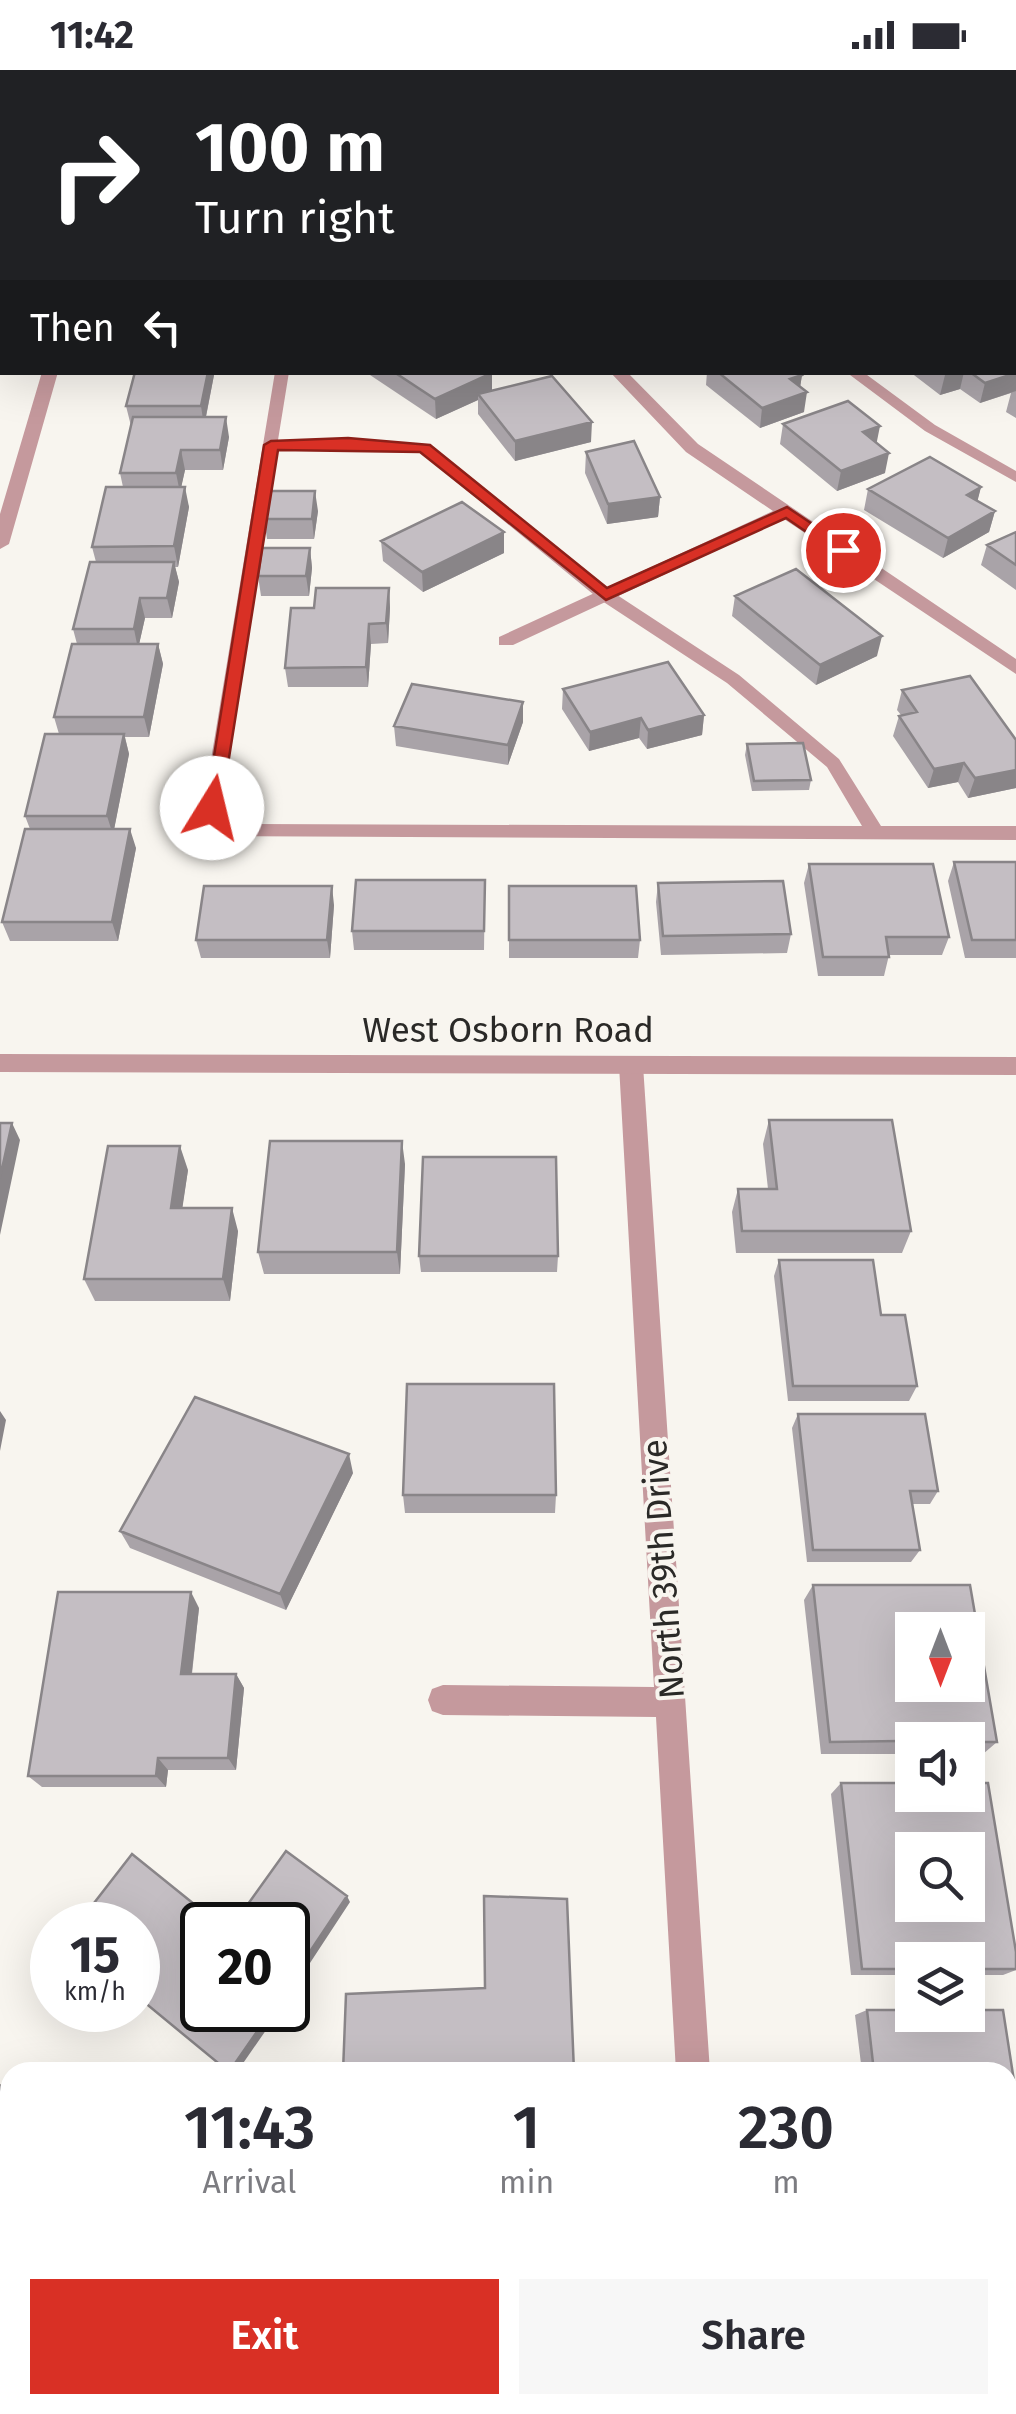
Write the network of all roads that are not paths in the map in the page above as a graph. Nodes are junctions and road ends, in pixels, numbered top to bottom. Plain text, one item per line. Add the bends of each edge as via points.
1 (49, 375) edge
2 (282, 375) edge
3 (621, 375) edge
4 (858, 375) edge
5 (271, 445) junction
6 (1016, 477) edge
7 (787, 512) junction
8 (0, 544) edge
9 (606, 595) junction
10 (506, 641) dead end
11 (1016, 668) edge
12 (1016, 833) edge
13 (876, 835) junction
14 (0, 1063) edge
15 (631, 1065) junction
16 (1016, 1066) edge
17 (443, 1700) dead end
18 (672, 1702) junction
19 (692, 2062) edge

1 - 8 street
2 - 5 lane
3 - 7 street via 692,448
4 - 6 lane via 930,428
5 - 9 lane via 424,448
5 - 13 lane via 212,808 228,831
7 - 9 street
7 - 11 street
9 - 10 street
9 - 13 lane via 733,679 833,762
12 - 13 lane
14 - 15 street, West Osborn Road
15 - 16 street, West Osborn Road
15 - 18 street, North 39th Drive
17 - 18 street
18 - 19 street, North 39th Drive

